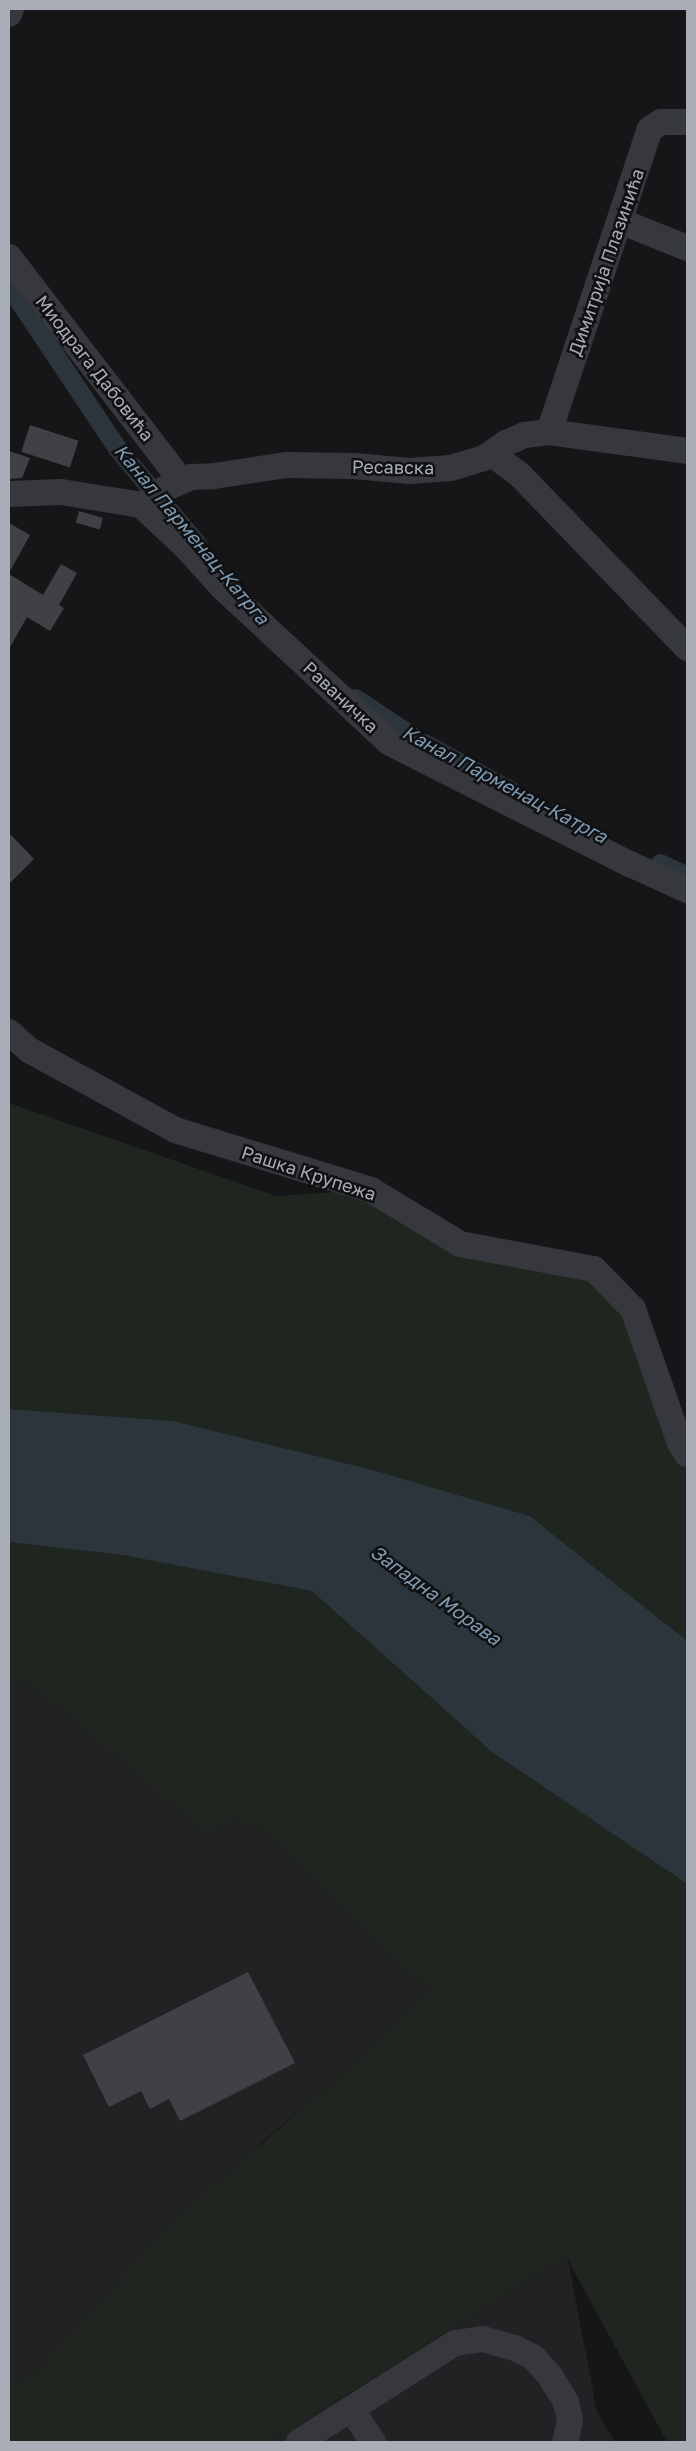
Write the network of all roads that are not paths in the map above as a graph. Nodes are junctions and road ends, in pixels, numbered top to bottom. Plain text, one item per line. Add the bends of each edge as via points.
1 (12, 9) edge
2 (9, 14) edge
3 (687, 122) edge
4 (620, 222) junction
5 (687, 248) edge
6 (9, 257) edge
7 (549, 432) junction
8 (687, 451) edge
9 (492, 454) junction
10 (160, 493) junction
11 (9, 494) edge
12 (687, 648) edge
13 (687, 890) edge
14 (9, 1032) edge
15 (687, 1454) edge
16 (351, 2409) junction
17 (299, 2442) edge
18 (374, 2442) edge
19 (565, 2442) edge

1 - 2 street
3 - 4 street, Димитрија Плазинића via 661,122 650,129
4 - 5 street
4 - 7 street, Димитрија Плазинића
6 - 10 street, Миодрага Дабовића
7 - 8 street, Ресавска
7 - 9 street, Ресавска via 525,435 506,443
9 - 10 street, Ресавска via 451,468 410,471 288,465
9 - 12 street via 519,474
10 - 11 street, Ресавска
10 - 13 street, Раваничка via 186,547 222,587 390,743
14 - 15 street, Рашка Крупежа via 29,1050 175,1130 371,1190 460,1244 594,1269 633,1309 680,1443
16 - 17 street
16 - 18 street
16 - 19 street via 455,2343 483,2339 515,2348 532,2357 550,2376 566,2402 570,2420

